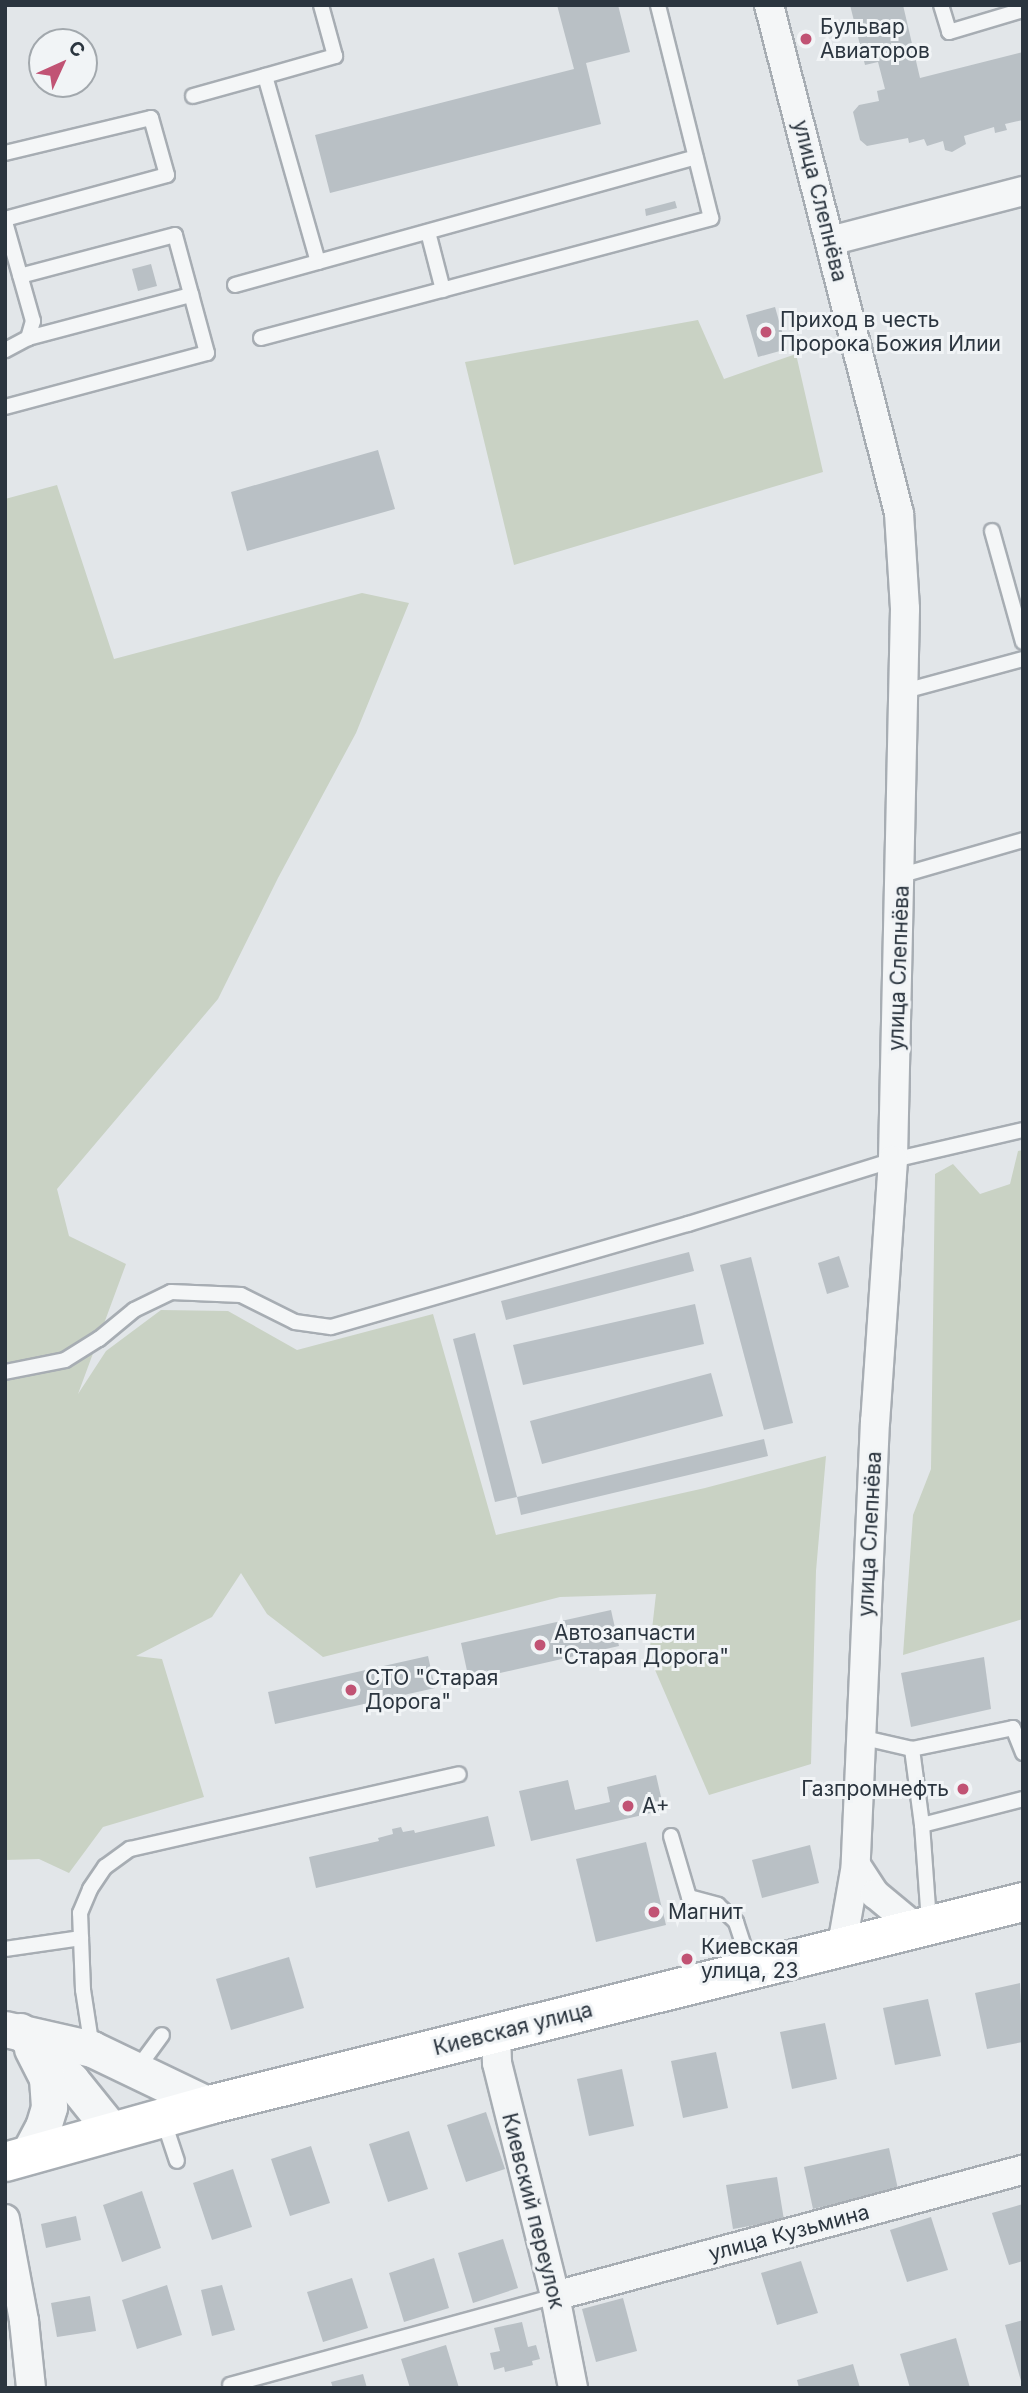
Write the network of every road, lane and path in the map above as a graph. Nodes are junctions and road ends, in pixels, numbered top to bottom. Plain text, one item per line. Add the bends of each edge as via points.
1 (321, 5) edge
2 (659, 5) edge
3 (769, 5) edge
4 (941, 5) edge
5 (1023, 9) edge
6 (265, 76) junction
7 (193, 96) dead end
8 (5, 153) edge
9 (696, 157) junction
10 (1023, 191) edge
11 (5, 220) edge
12 (428, 232) junction
13 (830, 241) junction
14 (318, 262) junction
15 (20, 276) junction
16 (235, 285) dead end
17 (443, 290) junction
18 (191, 295) junction
19 (28, 338) junction
20 (261, 338) dead end
21 (5, 350) edge
22 (5, 407) edge
23 (992, 531) dead end
24 (1023, 642) edge
25 (1023, 659) edge
26 (905, 691) junction
27 (1023, 840) edge
28 (902, 875) junction
29 (1023, 1130) edge
30 (893, 1160) junction
31 (5, 1371) edge
32 (860, 1737) junction
33 (912, 1748) junction
34 (1023, 1753) edge
35 (458, 1774) dead end
36 (1023, 1799) edge
37 (922, 1825) junction
38 (671, 1836) dead end
39 (856, 1865) junction
40 (1023, 1902) edge
41 (923, 1926) junction
42 (81, 1938) junction
43 (842, 1945) junction
44 (5, 1949) edge
45 (751, 1968) junction
46 (13, 2030) edge
47 (496, 2034) junction
48 (162, 2035) dead end
49 (92, 2049) junction
50 (136, 2071) junction
51 (209, 2105) junction
52 (163, 2118) junction
53 (113, 2132) junction
54 (17, 2158) edge
55 (177, 2161) dead end
56 (1023, 2170) edge
57 (5, 2220) edge
58 (555, 2296) junction
59 (230, 2385) dead end
60 (31, 2388) edge
61 (573, 2388) edge

1 - 6 lane via 335,56
2 - 9 lane
3 - 13 street, улица Слепнёва
4 - 5 lane via 949,32
6 - 7 lane
6 - 14 lane
8 - 11 lane via 151,118 167,175
9 - 12 lane
9 - 17 lane via 711,218
10 - 13 street
11 - 15 lane
12 - 14 lane
12 - 17 lane
13 - 26 street, улица Слепнёва via 899,513
14 - 16 lane
15 - 18 lane via 175,235
15 - 19 lane via 33,321
17 - 20 lane
18 - 19 lane
18 - 22 lane via 207,353
19 - 21 lane
23 - 24 lane
25 - 26 lane
26 - 28 street, улица Слепнёва
27 - 28 lane
28 - 30 street, улица Слепнёва
29 - 30 lane
30 - 31 lane via 331,1327 295,1322 241,1295 172,1292 134,1310 65,1360
30 - 32 street, улица Слепнёва
32 - 33 lane
32 - 39 street, улица Слепнёва
33 - 34 lane via 1013,1728
33 - 37 lane
35 - 42 lane via 130,1849 105,1867 90,1889 80,1913
36 - 37 lane
37 - 41 lane
38 - 45 lane via 688,1897 718,1905 736,1922
39 - 41 street via 875,1894
39 - 43 street, улица Слепнёва
40 - 41 main road, Киевская улица
41 - 43 main road, Киевская улица
42 - 44 lane
42 - 49 lane
43 - 45 main road, Киевская улица
45 - 47 main road, Киевская улица
46 - 49 street
46 - 53 street via 71,2080
46 - 54 street via 47,2078 49,2107 43,2127
47 - 51 main road, Киевская улица
47 - 58 street, Киевский переулок via 497,2063
48 - 50 lane
49 - 50 street
49 - 53 street via 108,2075
50 - 51 street
51 - 52 main road, Киевская улица
52 - 53 main road, Киевская улица
52 - 55 lane
53 - 54 main road, Киевская улица
56 - 58 street, улица Кузьмина
57 - 60 street
58 - 59 lane
58 - 61 street, Киевский переулок

